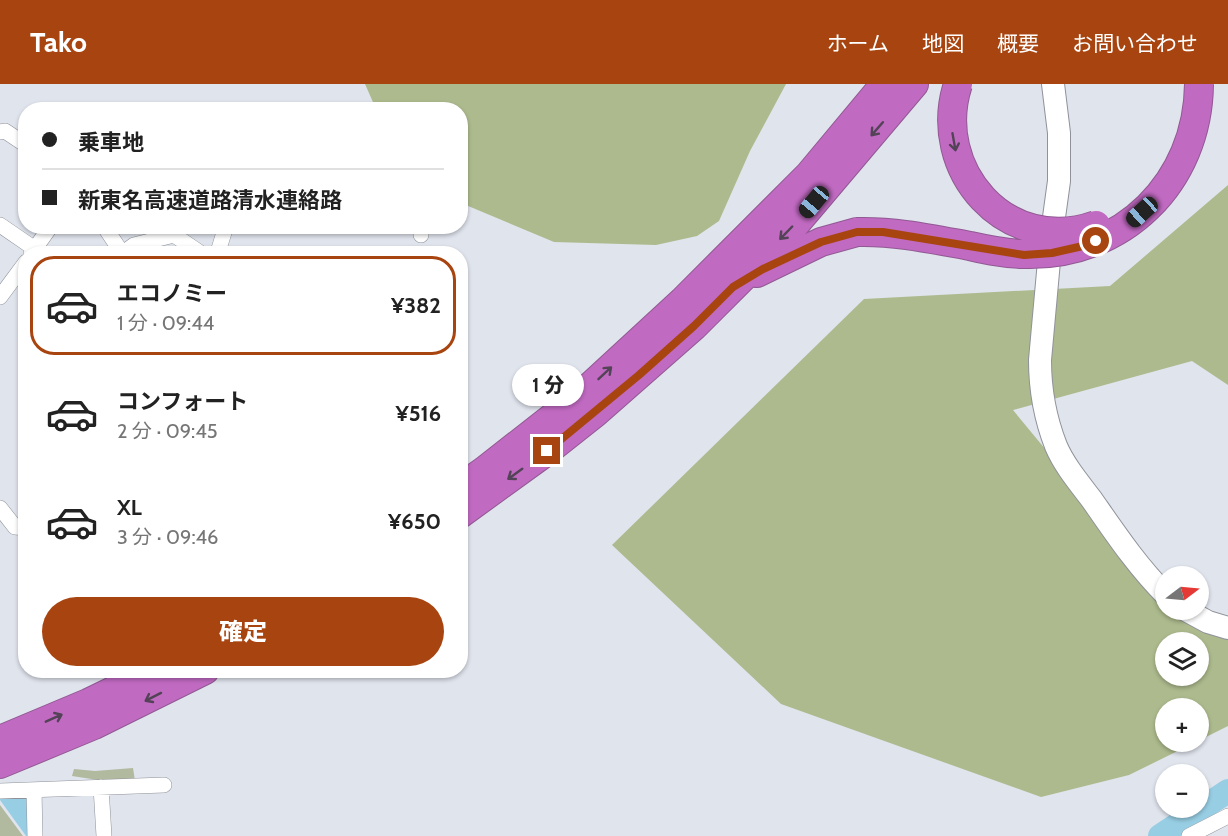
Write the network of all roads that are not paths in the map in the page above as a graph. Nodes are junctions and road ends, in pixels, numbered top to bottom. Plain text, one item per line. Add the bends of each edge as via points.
1 (861, 84) edge
2 (885, 84) edge
3 (914, 84) edge
4 (958, 84) edge
5 (1053, 84) edge
6 (1188, 84) edge
7 (1199, 84) edge
8 (0, 132) edge
9 (18, 140) edge
10 (811, 177) junction
11 (0, 225) edge
12 (27, 246) edge
13 (132, 246) edge
14 (190, 246) edge
15 (18, 273) edge
16 (733, 287) junction
17 (0, 297) edge
18 (468, 482) edge
19 (0, 508) edge
20 (468, 508) edge
21 (18, 527) edge
22 (1155, 583) edge
23 (1204, 620) edge
24 (1228, 628) edge
25 (140, 678) edge
26 (189, 678) edge
27 (0, 740) edge
28 (0, 764) edge
29 (164, 785) dead end
30 (101, 787) junction
31 (34, 790) junction
32 (0, 791) edge
33 (1228, 816) edge
34 (35, 836) edge
35 (104, 836) edge
36 (1189, 836) edge

1 - 10 highway
2 - 10 highway
3 -> 10 highway
4 -> 6 highway, bridge via 953,138 968,180 997,212 1038,229 1064,232 1085,229 1121,214 1154,183 1178,139
5 - 22 street via 1059,181 1040,360 1044,405 1057,448 1067,465 1132,558
7 - 16 highway, bridge via 1197,117 1180,165 1152,204 1109,235 1083,246 1024,255 902,234 857,232 821,242
8 - 9 street
10 -> 16 highway via 792,228
18 -> 10 highway via 581,395
11 - 12 street
13 - 14 street via 174,235
15 - 17 street
16 -> 20 highway via 595,413
19 - 21 street
23 - 24 street
27 -> 25 highway
26 -> 28 highway via 94,725
29 - 30 street
30 - 31 street
30 - 35 street
31 - 32 street
31 - 34 street
33 - 36 street

